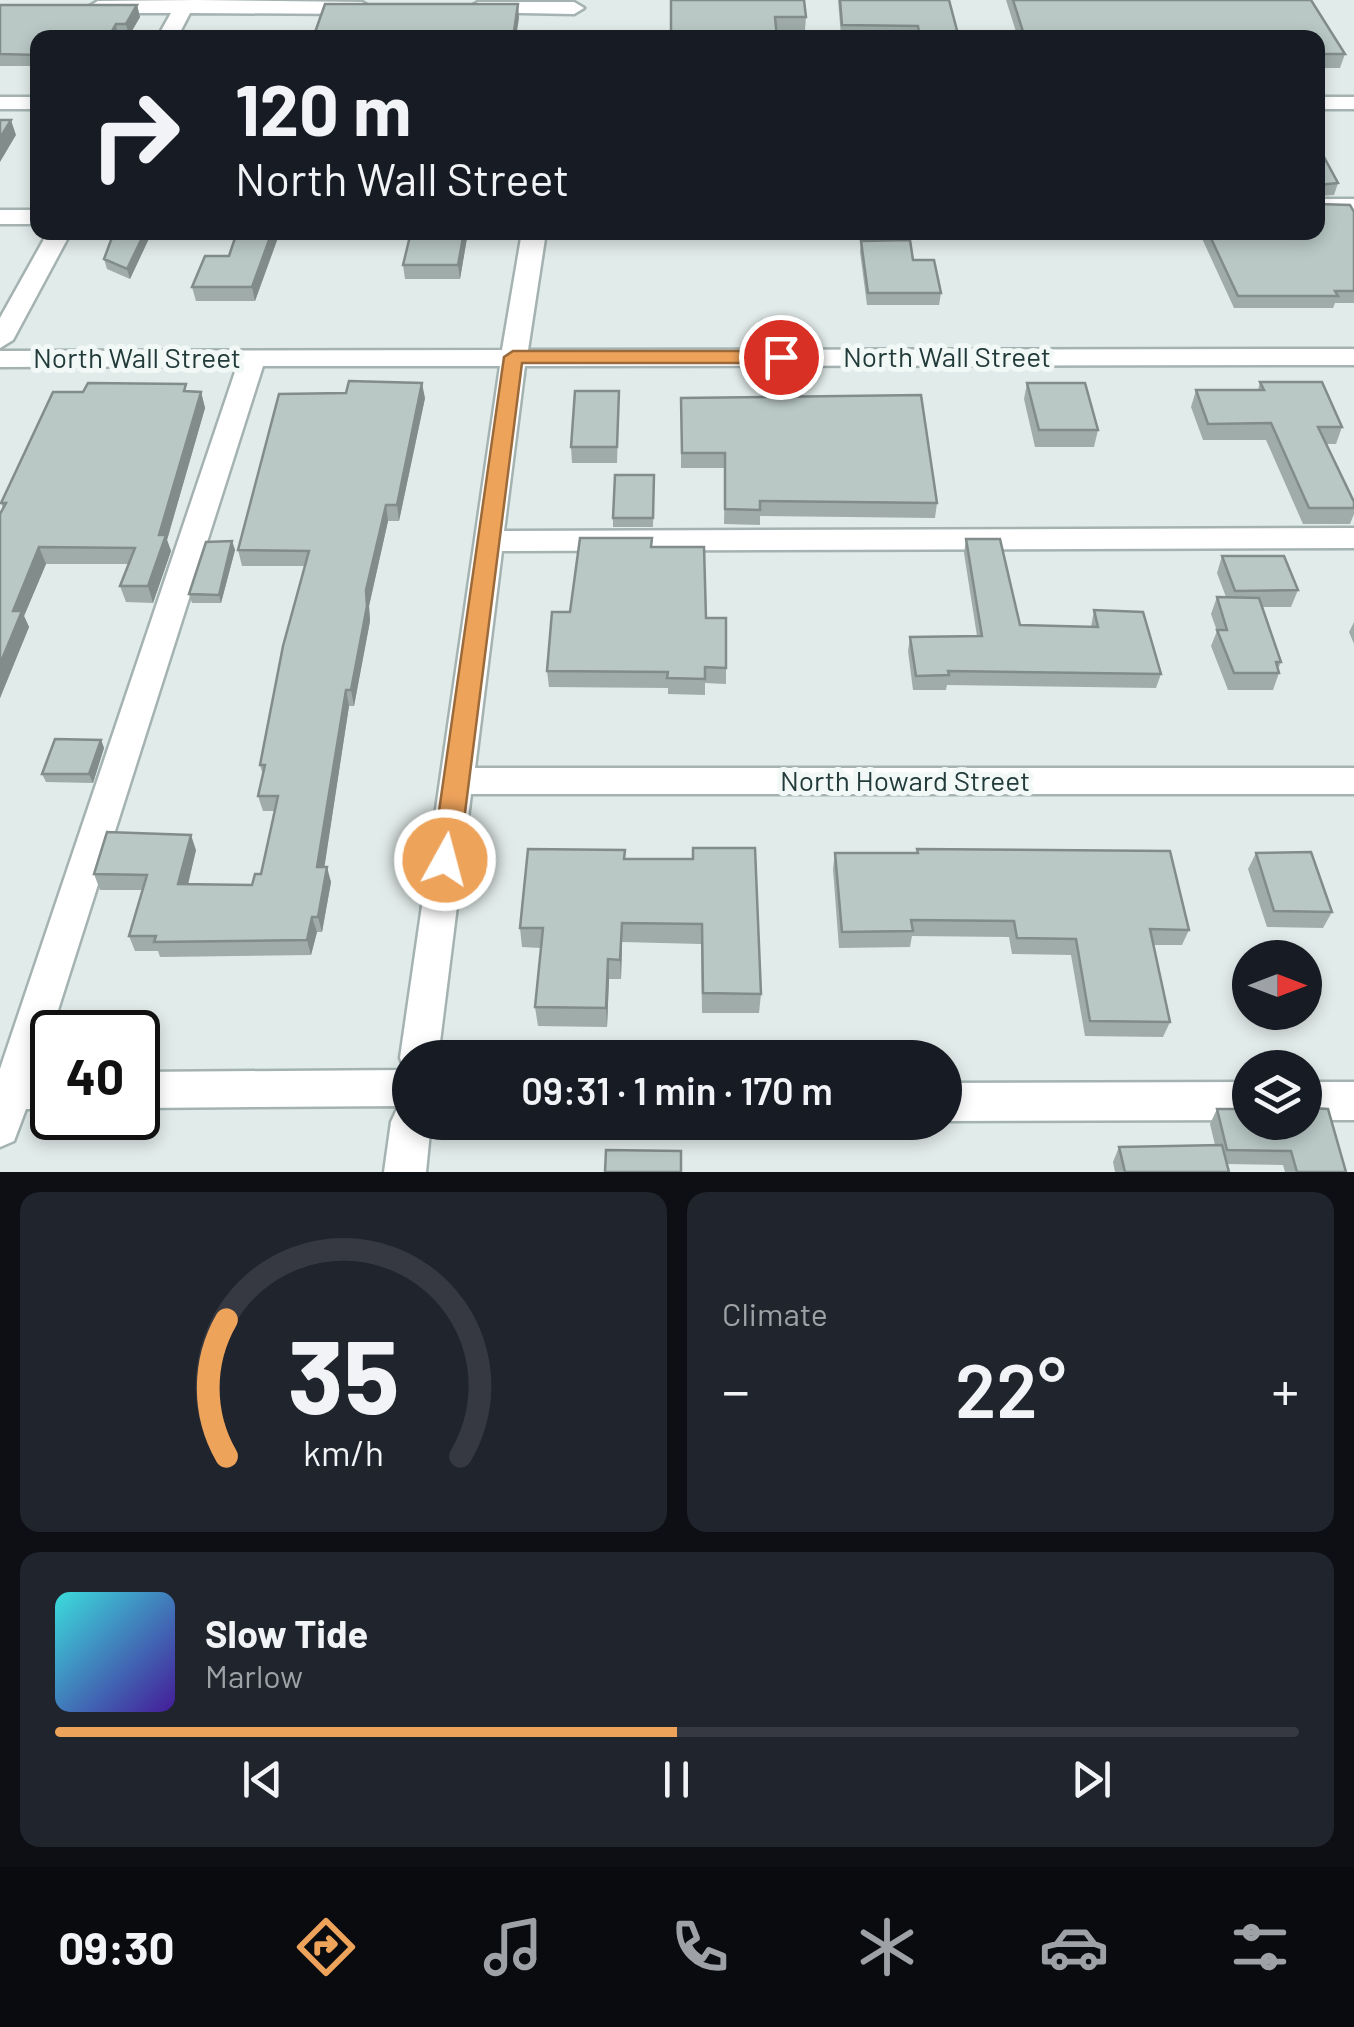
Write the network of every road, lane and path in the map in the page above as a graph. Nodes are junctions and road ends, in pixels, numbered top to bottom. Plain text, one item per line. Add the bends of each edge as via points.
1 (186, 4) edge
2 (74, 7) edge
3 (379, 8) edge
4 (457, 8) edge
5 (573, 10) edge
6 (172, 30) edge
7 (0, 103) edge
8 (30, 103) edge
9 (1325, 103) edge
10 (1354, 103) edge
11 (1325, 206) edge
12 (1354, 206) edge
13 (0, 217) edge
14 (30, 217) edge
15 (56, 240) edge
16 (533, 240) edge
17 (0, 340) edge
18 (513, 357) junction
19 (1354, 357) edge
20 (253, 358) junction
21 (0, 359) edge
22 (1354, 538) edge
23 (489, 541) junction
24 (456, 782) junction
25 (1354, 782) edge
26 (421, 1040) edge
27 (392, 1088) edge
28 (160, 1090) edge
29 (30, 1096) edge
30 (1354, 1100) edge
31 (1232, 1101) edge
32 (1322, 1101) edge
33 (962, 1102) edge
34 (4, 1103) edge
35 (409, 1140) edge
36 (405, 1172) edge

1 - 2 street
1 - 3 street
1 - 6 street
4 - 5 street
7 - 8 street
9 - 10 street
11 - 12 street
13 - 14 street
15 - 17 street
16 - 18 street
18 - 19 street, North Wall Street
18 - 20 street, North Wall Street
18 - 23 street
20 - 21 street, North Wall Street
20 - 34 street
22 - 23 street
23 - 24 street
24 - 25 street, North Howard Street
24 - 26 street
27 - 28 street
29 - 34 street
30 - 32 street
31 - 33 street
35 - 36 street

